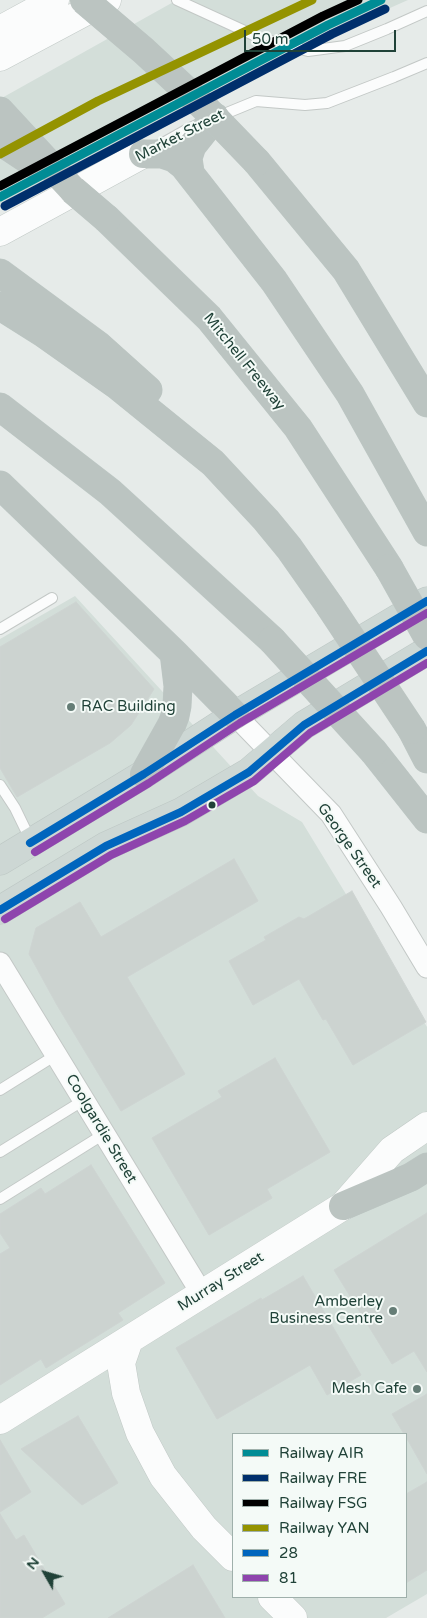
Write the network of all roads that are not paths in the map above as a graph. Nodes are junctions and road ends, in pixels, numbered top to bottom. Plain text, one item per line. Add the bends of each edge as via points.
1 (55, 0) edge
2 (84, 0) edge
3 (107, 0) edge
4 (177, 0) edge
5 (427, 10) edge
6 (0, 30) edge
7 (0, 57) edge
8 (427, 63) edge
9 (0, 111) edge
10 (215, 117) junction
11 (0, 142) edge
12 (143, 154) junction
13 (190, 172) junction
14 (73, 190) junction
15 (0, 232) edge
16 (1, 274) edge
17 (0, 306) edge
18 (427, 403) edge
19 (0, 407) edge
20 (213, 463) junction
21 (0, 485) edge
22 (427, 532) edge
23 (52, 598) dead end
24 (427, 601) edge
25 (0, 629) edge
26 (427, 636) edge
27 (427, 651) edge
28 (174, 652) junction
29 (236, 715) junction
30 (272, 752) junction
31 (427, 759) edge
32 (144, 774) junction
33 (0, 785) edge
34 (427, 819) edge
35 (32, 842) junction
36 (106, 846) junction
37 (0, 861) edge
38 (0, 910) edge
39 (0, 963) edge
40 (427, 966) edge
41 (56, 1055) junction
42 (0, 1090) edge
43 (84, 1100) junction
44 (427, 1126) edge
45 (104, 1134) junction
46 (0, 1152) edge
47 (427, 1167) edge
48 (0, 1199) edge
49 (344, 1206) junction
50 (202, 1294) junction
51 (129, 1340) junction
52 (0, 1420) edge
53 (232, 1557) edge
54 (273, 1598) edge
55 (292, 1618) edge

1 - 6 main road
2 - 18 highway, bridge via 203,106 257,162 346,270
3 - 7 main road
4 - 5 lane via 260,38 308,51 345,46
8 - 10 lane, Market Street via 327,103 305,105 256,101
9 - 14 highway
10 - 12 lane, Market Street
10 - 13 highway via 192,146 188,158
11 - 14 highway, Mitchell Freeway
12 - 13 highway via 168,156
12 - 15 main road, Market Street
13 - 22 highway via 274,281 350,394
14 - 26 highway, Mitchell Freeway, bridge via 209,318 298,428 389,568
16 - 20 highway via 100,346 175,415
17 - 20 highway via 118,386
19 - 34 highway, bridge via 110,492 272,640 374,752
20 - 31 highway, bridge via 272,527 329,605 412,730
21 - 28 highway
23 - 25 lane
24 - 29 main road
27 - 30 main road via 304,725
28 - 29 highway
28 - 32 highway via 178,686 175,716
29 - 30 street, George Street
29 - 32 main road
30 - 36 main road via 249,772 181,812
30 - 40 street, George Street via 331,814
32 - 35 main road
33 - 35 lane
35 - 36 main road via 61,848
35 - 37 main road
36 - 38 main road
39 - 41 street, Coolgardie Street
41 - 42 lane
41 - 43 street, Coolgardie Street
43 - 45 street, Coolgardie Street
43 - 46 lane
44 - 49 main road, Murray Street via 392,1150
45 - 48 lane
45 - 50 street, Coolgardie Street
47 - 49 highway
49 - 50 main road, Murray Street
50 - 51 main road, Murray Street
51 - 52 main road, Murray Street
51 - 53 main road via 121,1363 126,1393 140,1433 163,1476 204,1528
54 - 55 main road

